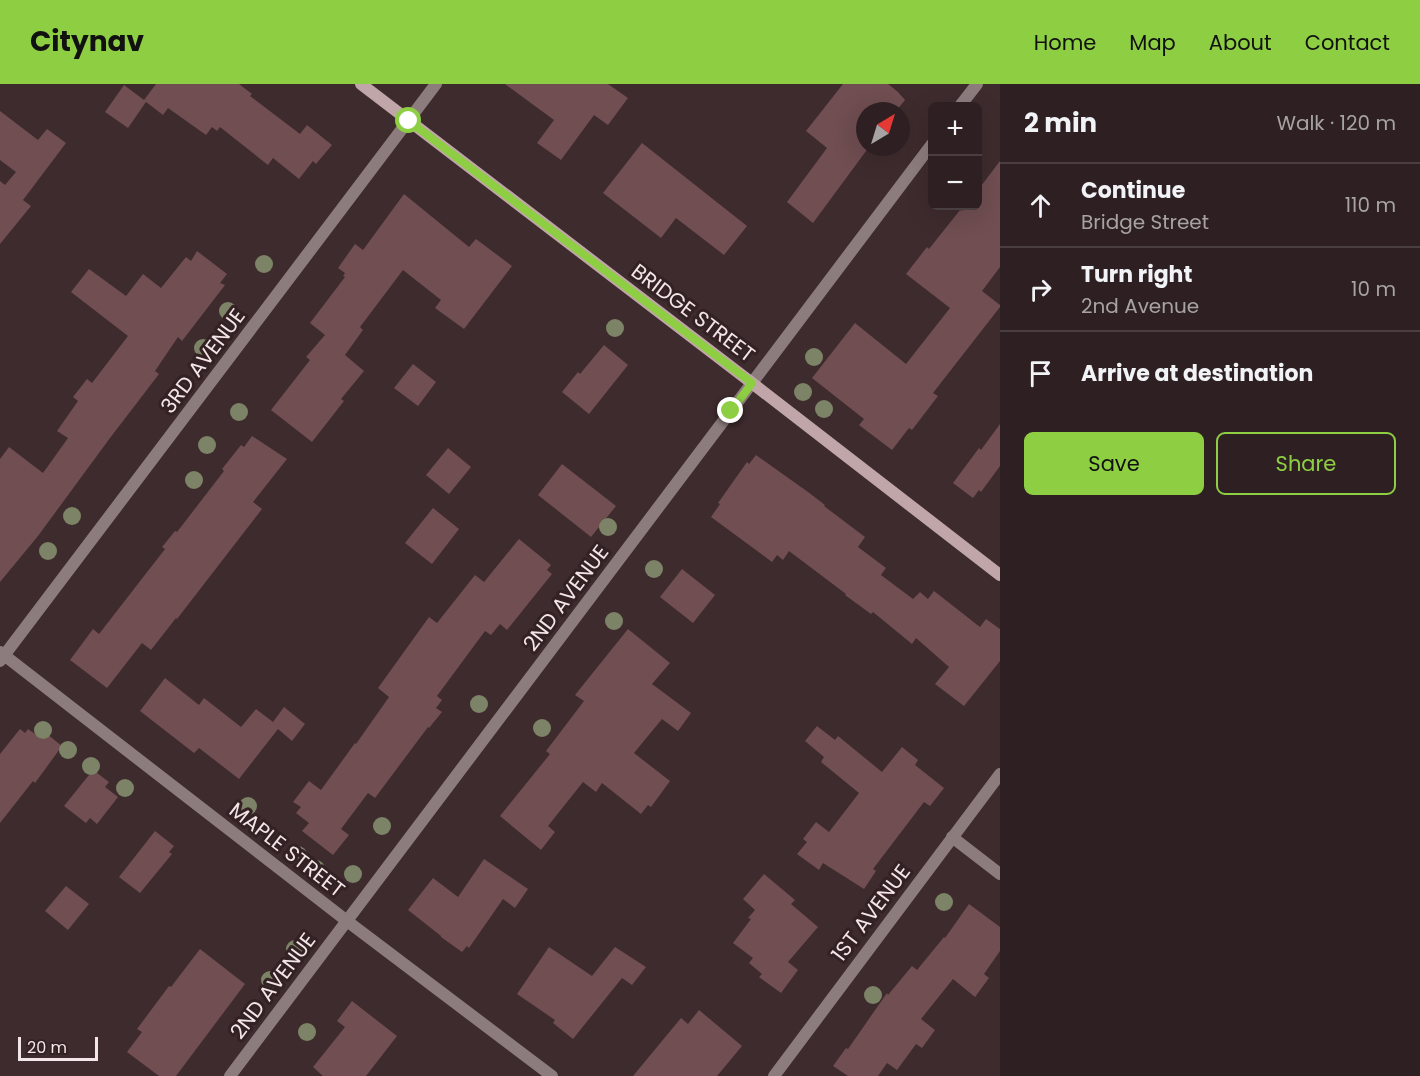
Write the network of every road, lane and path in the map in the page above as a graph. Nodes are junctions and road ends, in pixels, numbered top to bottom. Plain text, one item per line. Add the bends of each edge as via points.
1 (361, 84) edge
2 (436, 84) edge
3 (977, 84) edge
4 (963, 102) edge
5 (409, 121) junction
6 (928, 151) edge
7 (752, 383) junction
8 (1000, 575) edge
9 (1, 656) edge
10 (1000, 774) edge
11 (952, 837) junction
12 (1000, 874) edge
13 (347, 921) junction
14 (230, 1076) edge
15 (552, 1076) edge
16 (774, 1076) edge

1 - 5 main road, BRIDGE STREET
2 - 5 street, 3RD AVENUE
3 - 4 street
5 - 7 main road, BRIDGE STREET
5 - 9 street, 3RD AVENUE
6 - 7 street, 2ND AVENUE
7 - 8 main road, BRIDGE STREET
7 - 13 street, 2ND AVENUE
9 - 13 street, MAPLE STREET
10 - 11 street, 1ST AVENUE
11 - 12 street
11 - 16 street, 1ST AVENUE
13 - 14 street, 2ND AVENUE
13 - 15 street, MAPLE STREET

